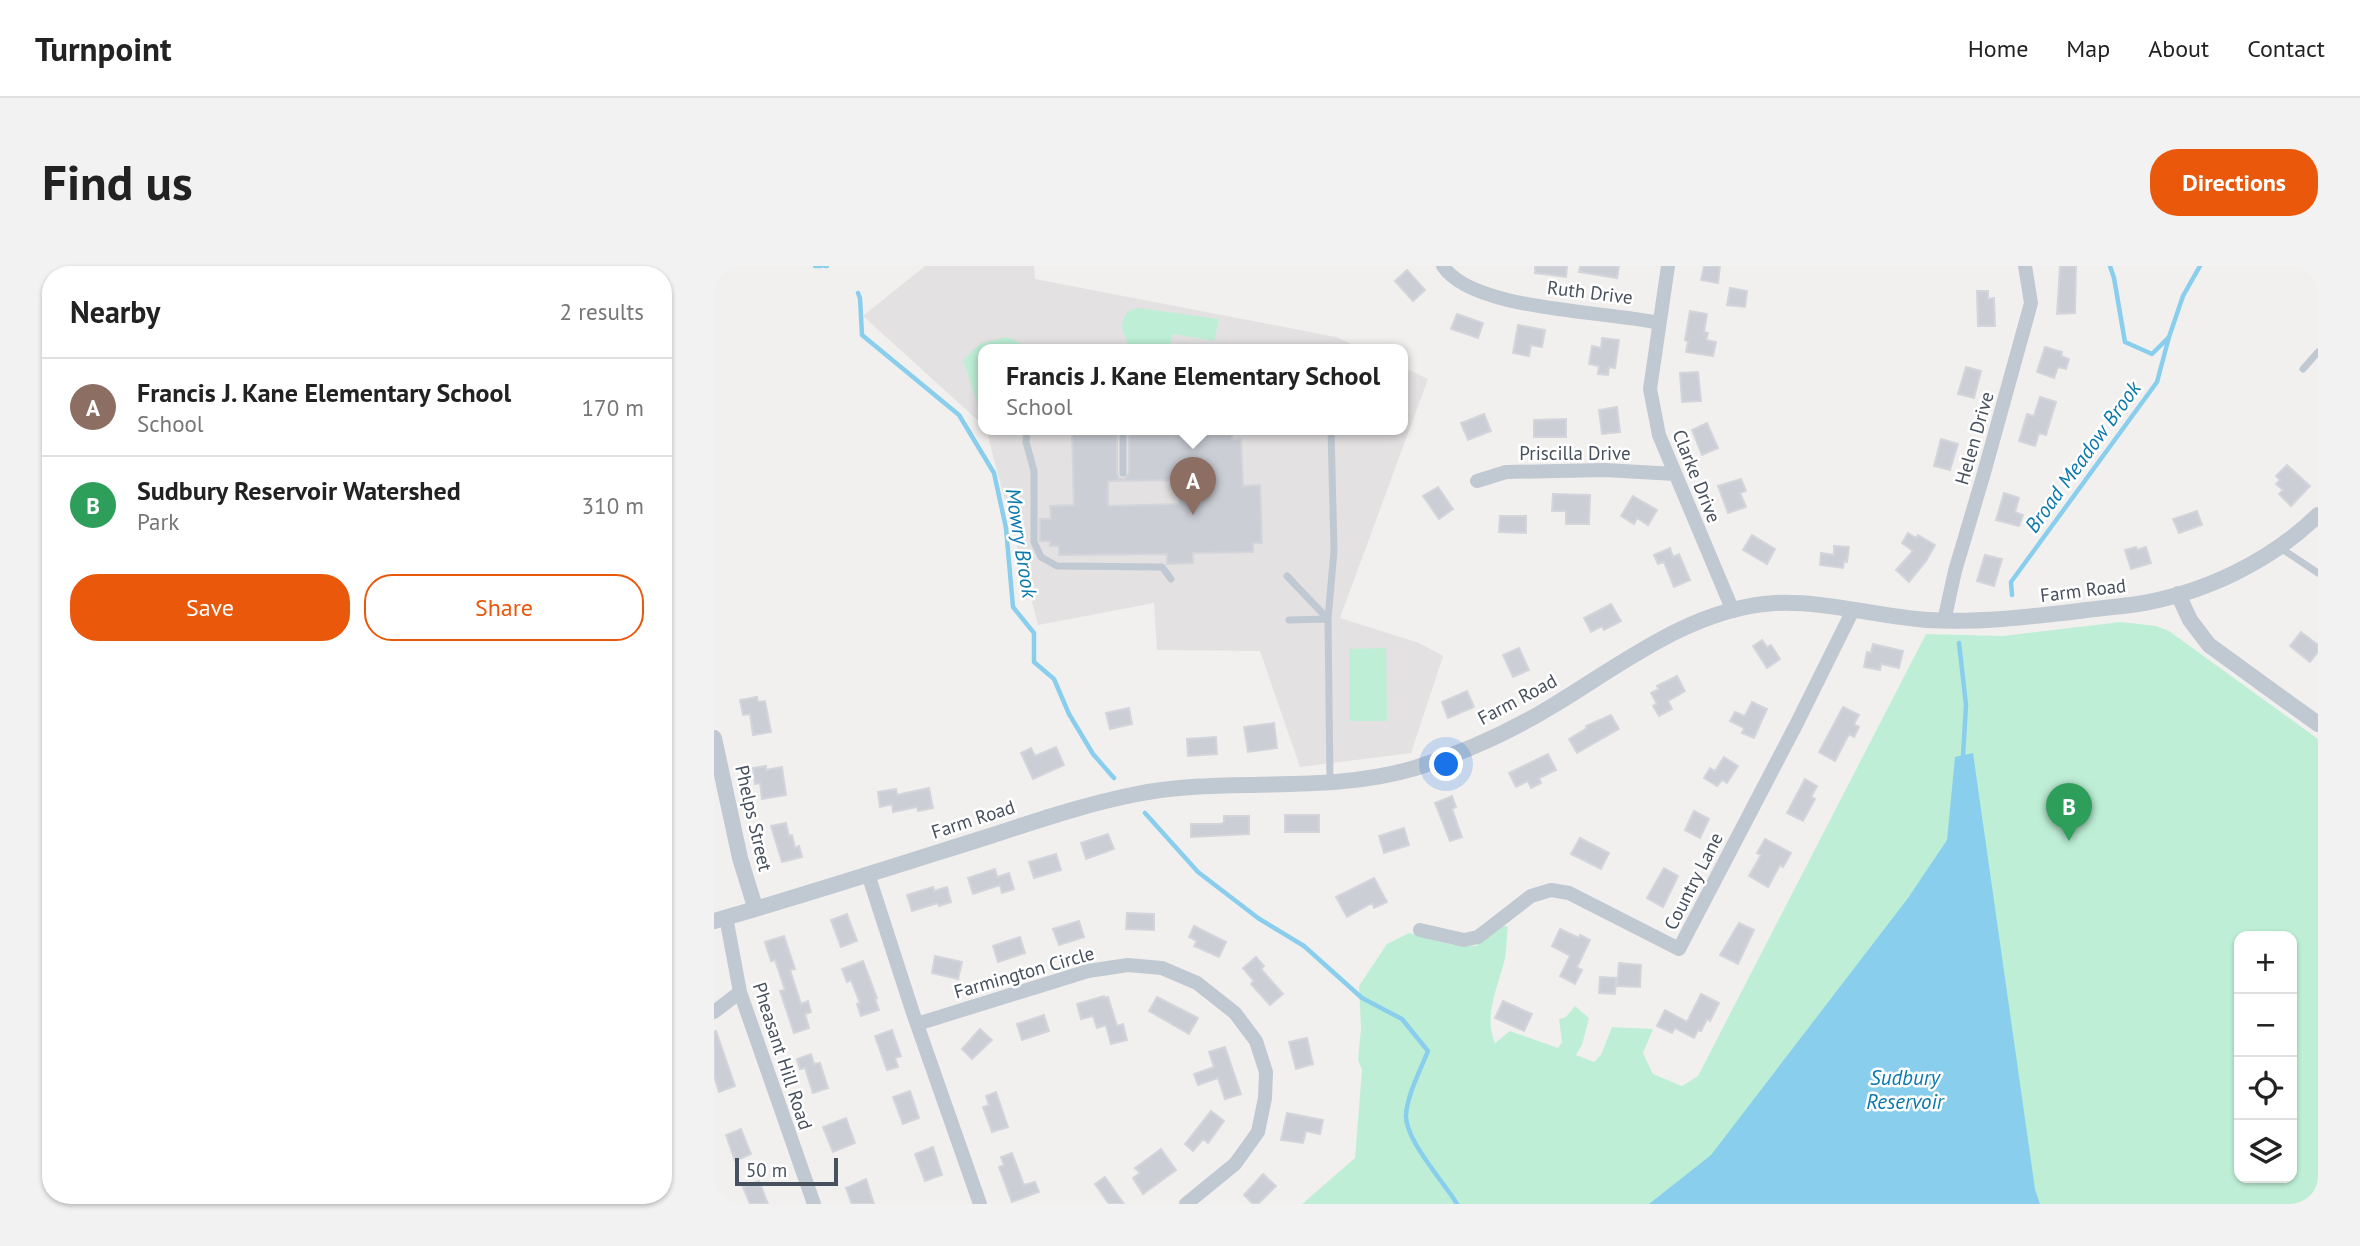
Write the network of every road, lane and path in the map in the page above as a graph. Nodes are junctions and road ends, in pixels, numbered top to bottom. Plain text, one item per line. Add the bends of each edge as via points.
1 (1443, 266) edge
2 (1668, 266) edge
3 (2025, 266) edge
4 (1659, 323) junction
5 (2318, 352) edge
6 (2303, 369) dead end
7 (1027, 435) edge
8 (1123, 435) edge
9 (1331, 435) edge
10 (1123, 473) dead end
11 (1675, 474) junction
12 (1477, 481) dead end
13 (2318, 515) edge
14 (2279, 547) junction
15 (2318, 573) edge
16 (1287, 576) dead end
17 (1171, 579) dead end
18 (2178, 594) junction
19 (1853, 610) junction
20 (1733, 611) junction
21 (1328, 619) junction
22 (1289, 620) dead end
23 (1944, 621) junction
24 (2318, 724) edge
25 (714, 738) edge
26 (1331, 782) junction
27 (867, 874) junction
28 (755, 907) junction
29 (720, 919) edge
30 (1420, 930) dead end
31 (740, 992) junction
32 (714, 1012) edge
33 (917, 1024) junction
34 (814, 1204) edge
35 (980, 1204) edge
36 (1186, 1204) edge

1 - 4 street, Ruth Drive via 1470,289 1505,300
2 - 4 street, Clarke Drive
3 - 23 street, Helen Drive via 2031,303
4 - 11 street, Clarke Drive via 1650,388 1659,435
5 - 6 lane
7 - 17 lane via 1034,471 1034,542 1041,557 1056,566 1162,567
8 - 10 lane
9 - 21 lane via 1334,551
11 - 12 street, Priscilla Drive via 1506,472
11 - 20 street, Clarke Drive
13 - 14 street, Farm Road
14 - 15 lane
14 - 18 street, Farm Road via 2230,575
16 - 21 lane
18 - 23 street, Farm Road via 2026,618
18 - 24 street via 2209,645
19 - 20 street, Farm Road via 1775,603
19 - 23 street, Farm Road
19 - 30 street, Country Lane via 1679,948 1569,893 1551,890 1531,896 1478,937 1464,940
20 - 26 street, Farm Road via 1658,641 1527,721 1471,747 1384,776
21 - 22 lane
21 - 26 lane
25 - 28 street, Phelps Street
26 - 27 street, Farm Road via 1199,786 1138,794 1049,816
27 - 28 street, Farm Road
27 - 33 street
28 - 29 street, Farm Road
29 - 31 street, Pheasant Hill Road
31 - 32 street
31 - 34 street, Pheasant Hill Road
33 - 35 street
33 - 36 street, Farmington Circle via 1088,971 1128,965 1162,968 1197,983 1235,1013 1256,1041 1266,1073 1265,1098 1258,1132 1235,1164

